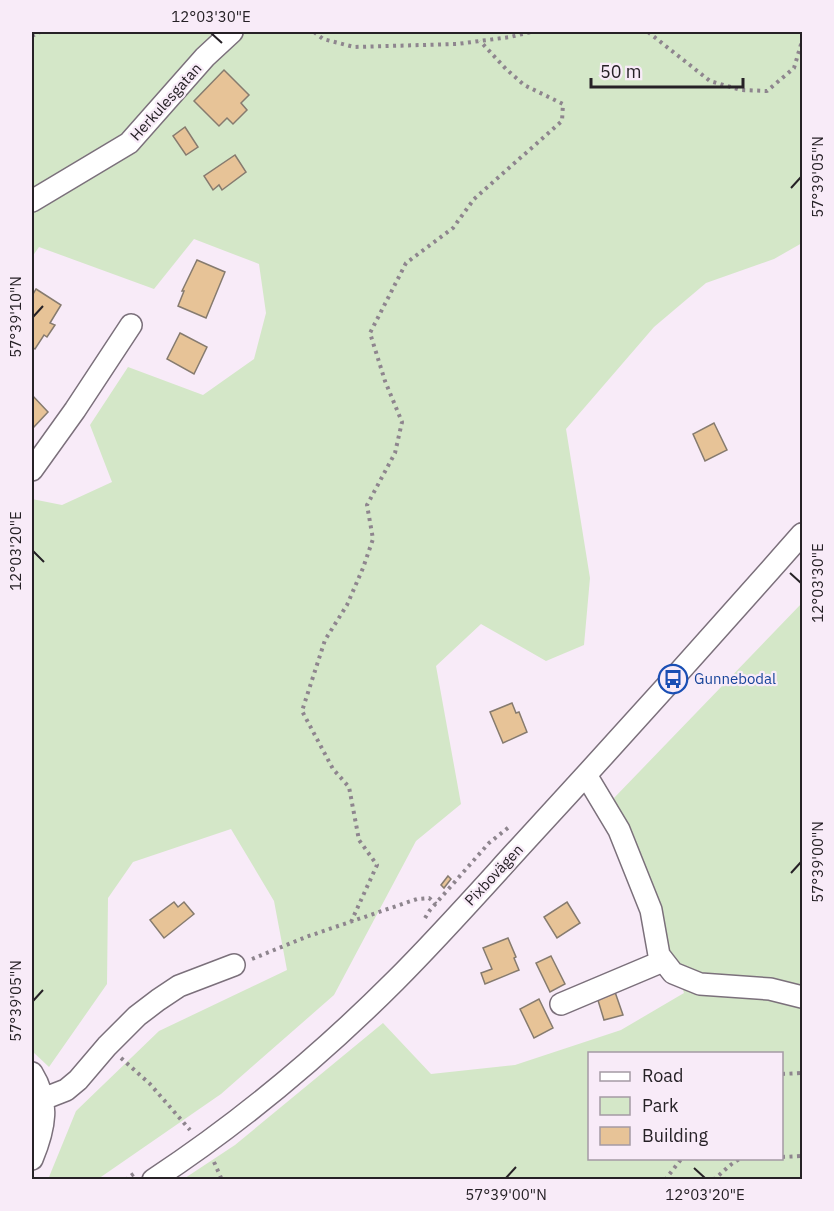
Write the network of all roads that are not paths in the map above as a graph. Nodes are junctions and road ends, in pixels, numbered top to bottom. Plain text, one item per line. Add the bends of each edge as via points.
1 (232, 32) edge
2 (32, 201) edge
3 (131, 325) dead end
4 (32, 470) edge
5 (802, 534) edge
6 (586, 775) junction
7 (663, 961) junction
8 (234, 965) road end
9 (802, 997) edge
10 (561, 1004) dead end
11 (32, 1073) edge
12 (43, 1099) junction
13 (32, 1159) edge
14 (148, 1174) edge

1 - 2 street, Herkulesgatan via 129,143
3 - 4 street
5 - 6 street, Pixbovägen
6 - 7 street via 619,830 651,910
6 - 14 street, Pixbovägen via 395,981 311,1060 189,1156
7 - 9 street via 673,973 700,984 770,988
7 - 10 street
8 - 12 street via 178,986 137,1016 78,1080 66,1090
11 - 12 street
12 - 13 street via 42,1136

